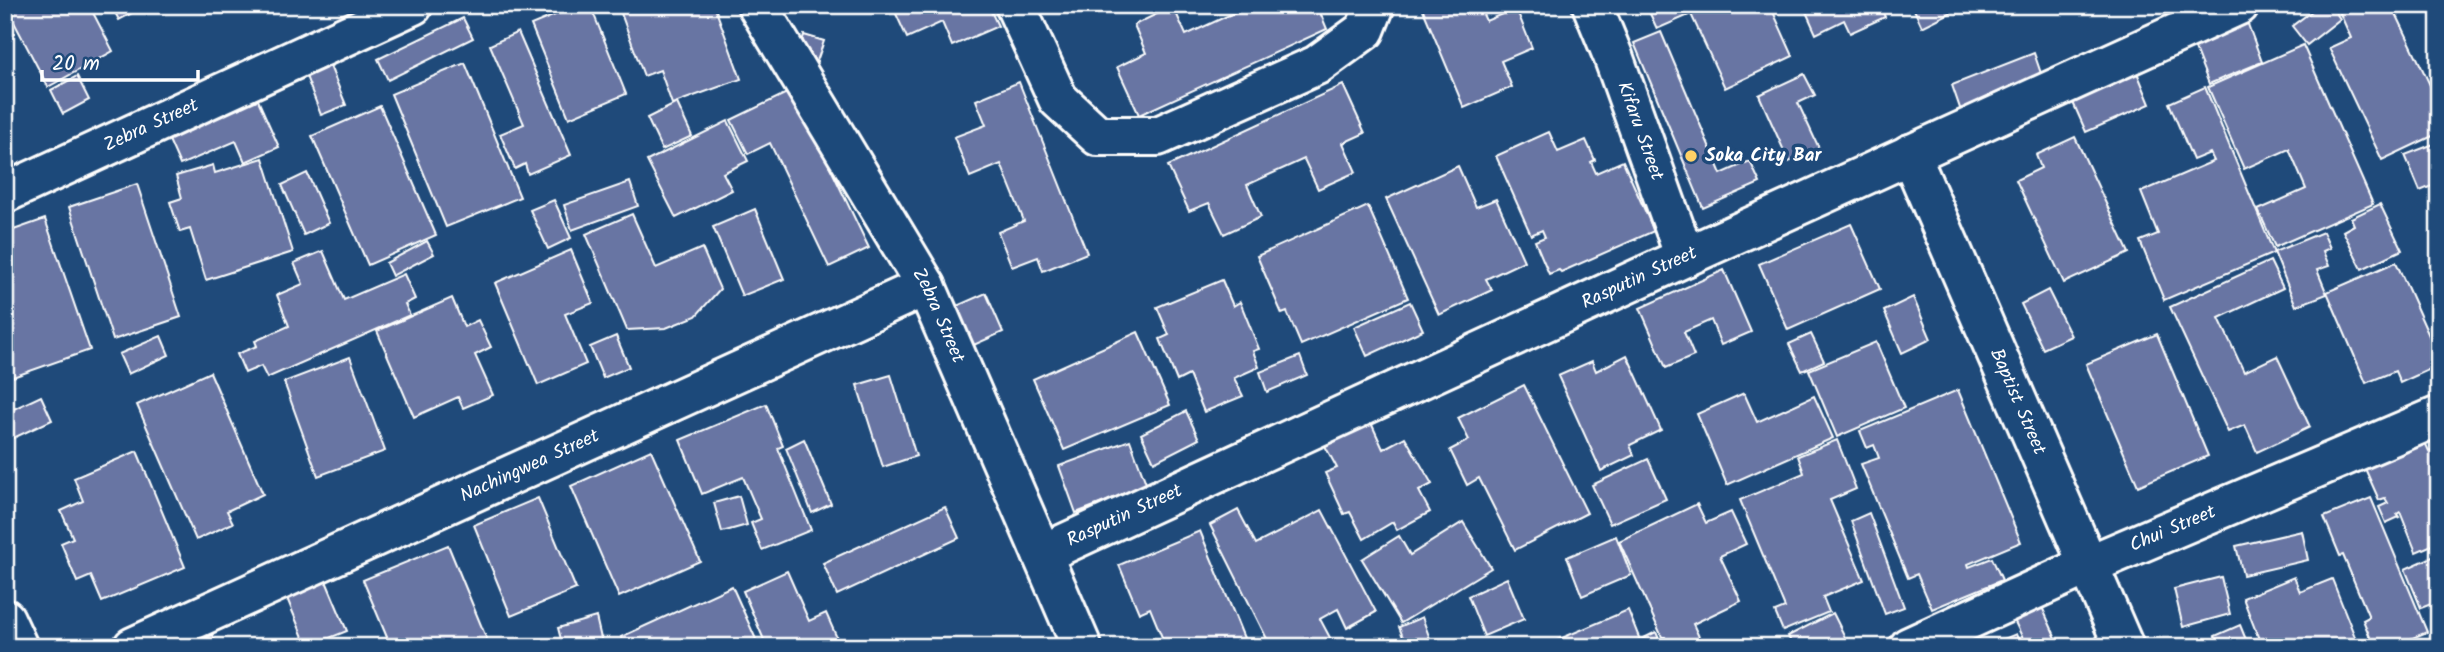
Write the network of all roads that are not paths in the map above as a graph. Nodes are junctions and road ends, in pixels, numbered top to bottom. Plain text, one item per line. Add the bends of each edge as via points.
1 (414, 5) edge
2 (758, 5) edge
3 (1014, 5) edge
4 (1375, 5) edge
5 (1592, 5) edge
6 (2239, 5) edge
7 (1910, 155) junction
8 (5, 193) edge
9 (1685, 257) junction
10 (926, 286) junction
11 (2439, 416) edge
12 (1042, 554) junction
13 (2088, 565) junction
14 (5, 619) edge
15 (18, 647) edge
16 (133, 647) edge
17 (1082, 647) edge
18 (1909, 647) edge
19 (2124, 647) edge

1 - 8 street, Zebra Street
2 - 10 street, Zebra Street
3 - 4 street via 1058,99 1098,136 1158,136 1317,65 1365,30
5 - 9 street, Kifaru Street
6 - 7 street, Rasputin Street
7 - 9 street, Rasputin Street
7 - 13 street, Baptist Street
9 - 12 street, Rasputin Street
10 - 12 street, Zebra Street
10 - 16 street, Nachingwea Street
11 - 13 street, Chui Street
12 - 17 street, Zebra Street
13 - 18 street, Chui Street
13 - 19 street, Baptist Street
14 - 15 street

